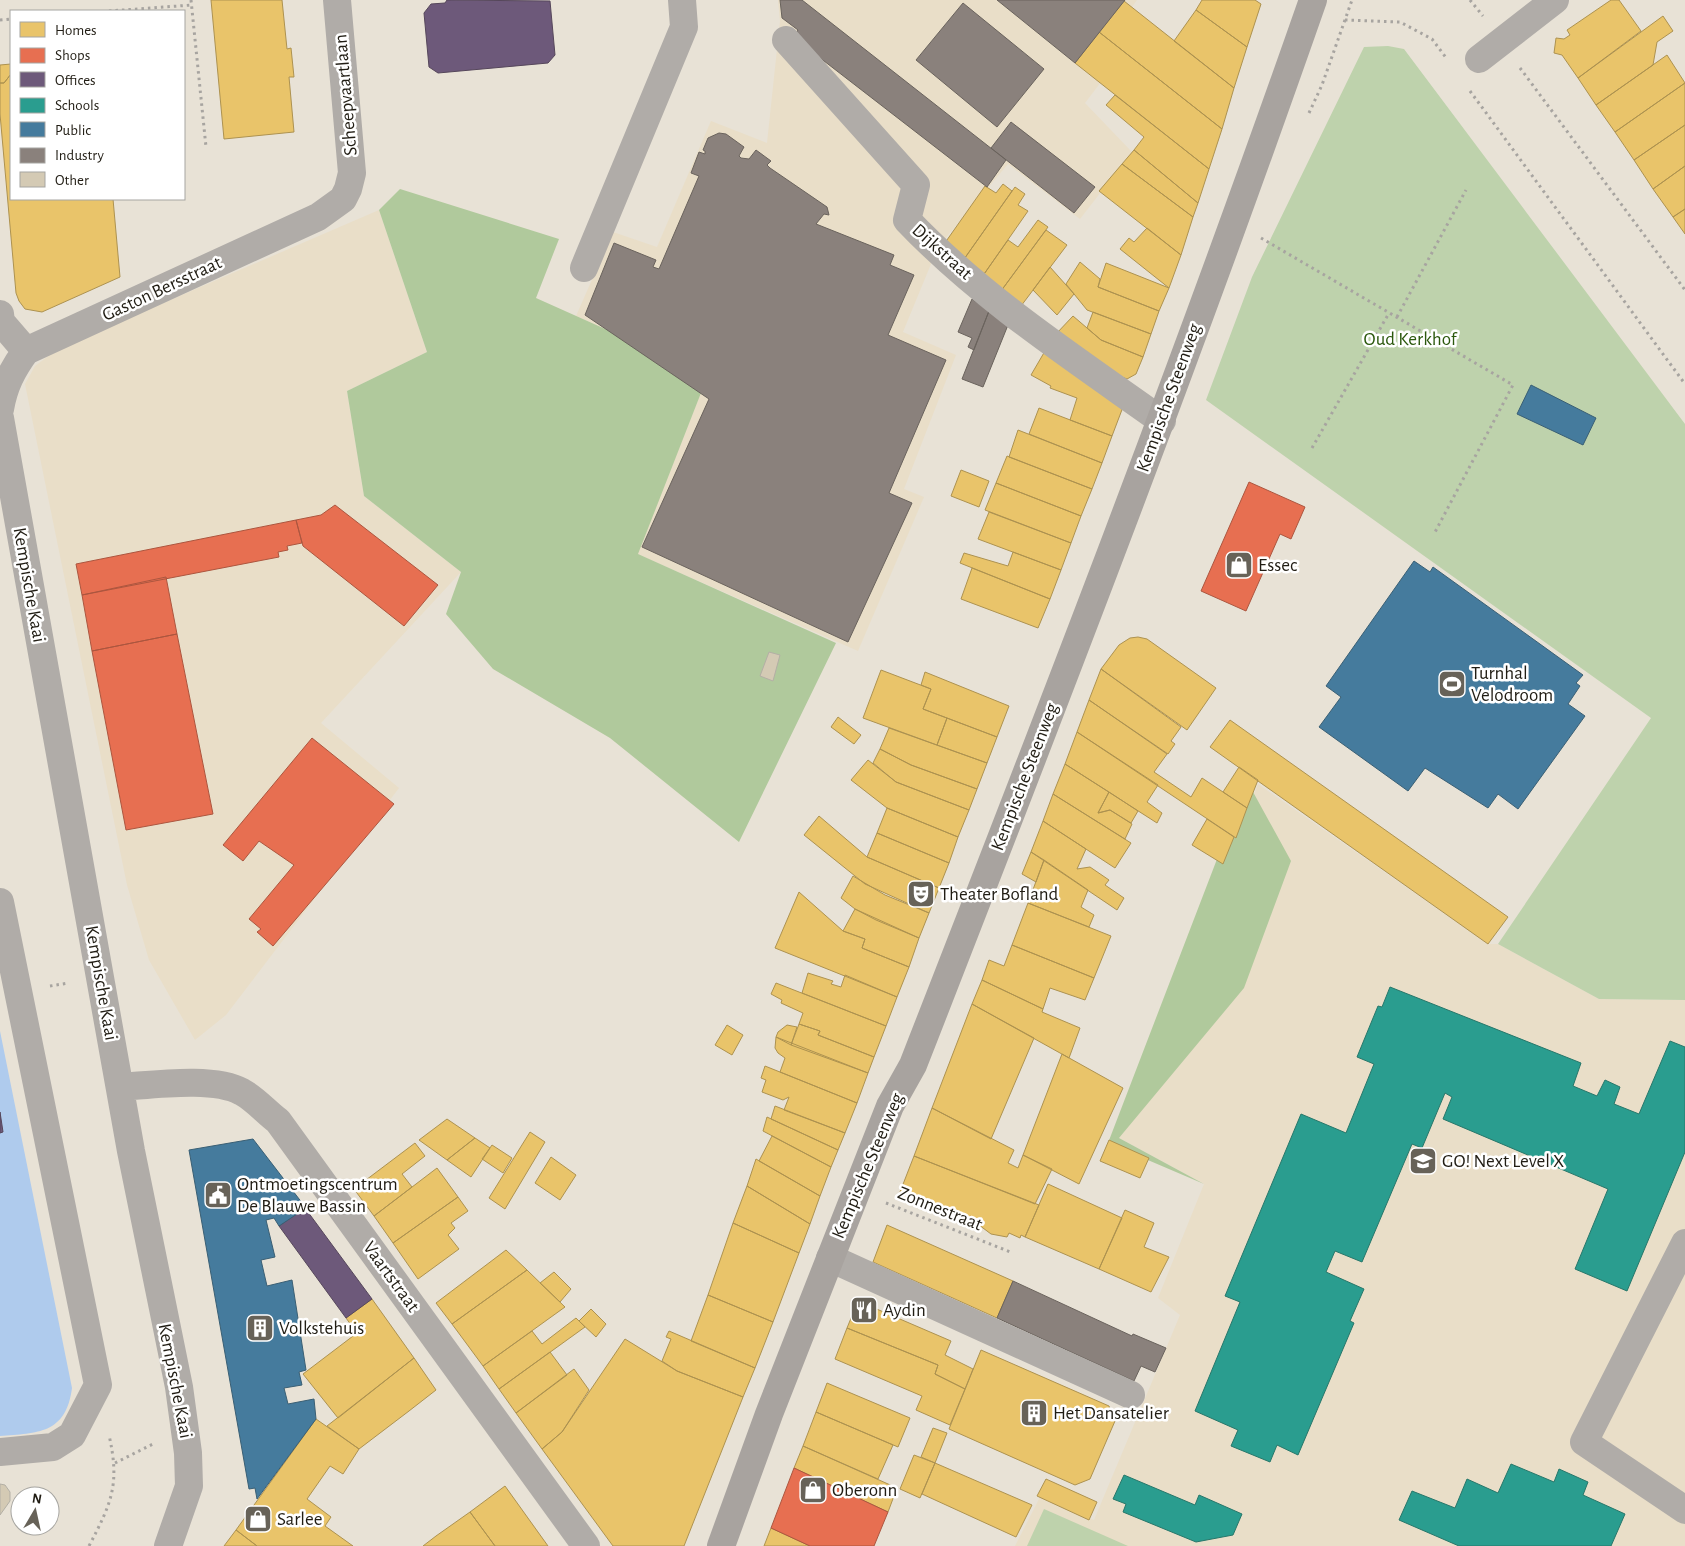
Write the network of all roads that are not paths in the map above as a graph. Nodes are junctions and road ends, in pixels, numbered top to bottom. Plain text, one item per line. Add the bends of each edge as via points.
1 (337, 0) edge
2 (682, 0) edge
3 (1313, 0) edge
4 (1555, 0) edge
5 (786, 40) dead end
6 (1479, 59) dead end
7 (348, 189) joint
8 (584, 268) dead end
9 (0, 314) edge
10 (26, 351) junction
11 (0, 409) edge
12 (0, 418) edge
13 (1162, 421) junction
14 (0, 902) edge
15 (120, 1087) junction
16 (1685, 1243) edge
17 (830, 1258) junction
18 (1131, 1395) dead end
19 (0, 1452) edge
20 (1685, 1510) edge
21 (168, 1546) edge
22 (586, 1546) edge
23 (721, 1546) edge

1 - 7 street, Scheepvaartlaan via 352,159
2 - 8 street via 684,27
3 - 13 main road, Kempische Steenweg
4 - 6 street
5 - 13 street, Dijkstraat via 916,186 907,220 937,252 1034,328
7 - 10 street, Gaston Bersstraat via 338,204 318,217
9 - 10 street via 1,322
10 - 11 street, Gaston Bersstraat via 11,371
12 - 15 street, Kempische Kaai
13 - 17 main road, Kempische Steenweg via 913,1065 890,1106
14 - 19 street via 98,1385 72,1435 53,1447
15 - 21 street, Kempische Kaai via 179,1387 184,1428 189,1486
15 - 22 street, Vaartstraat via 198,1083 223,1087 241,1091 278,1121
16 - 20 street via 1584,1442
17 - 18 street
17 - 23 main road, Kempische Steenweg

